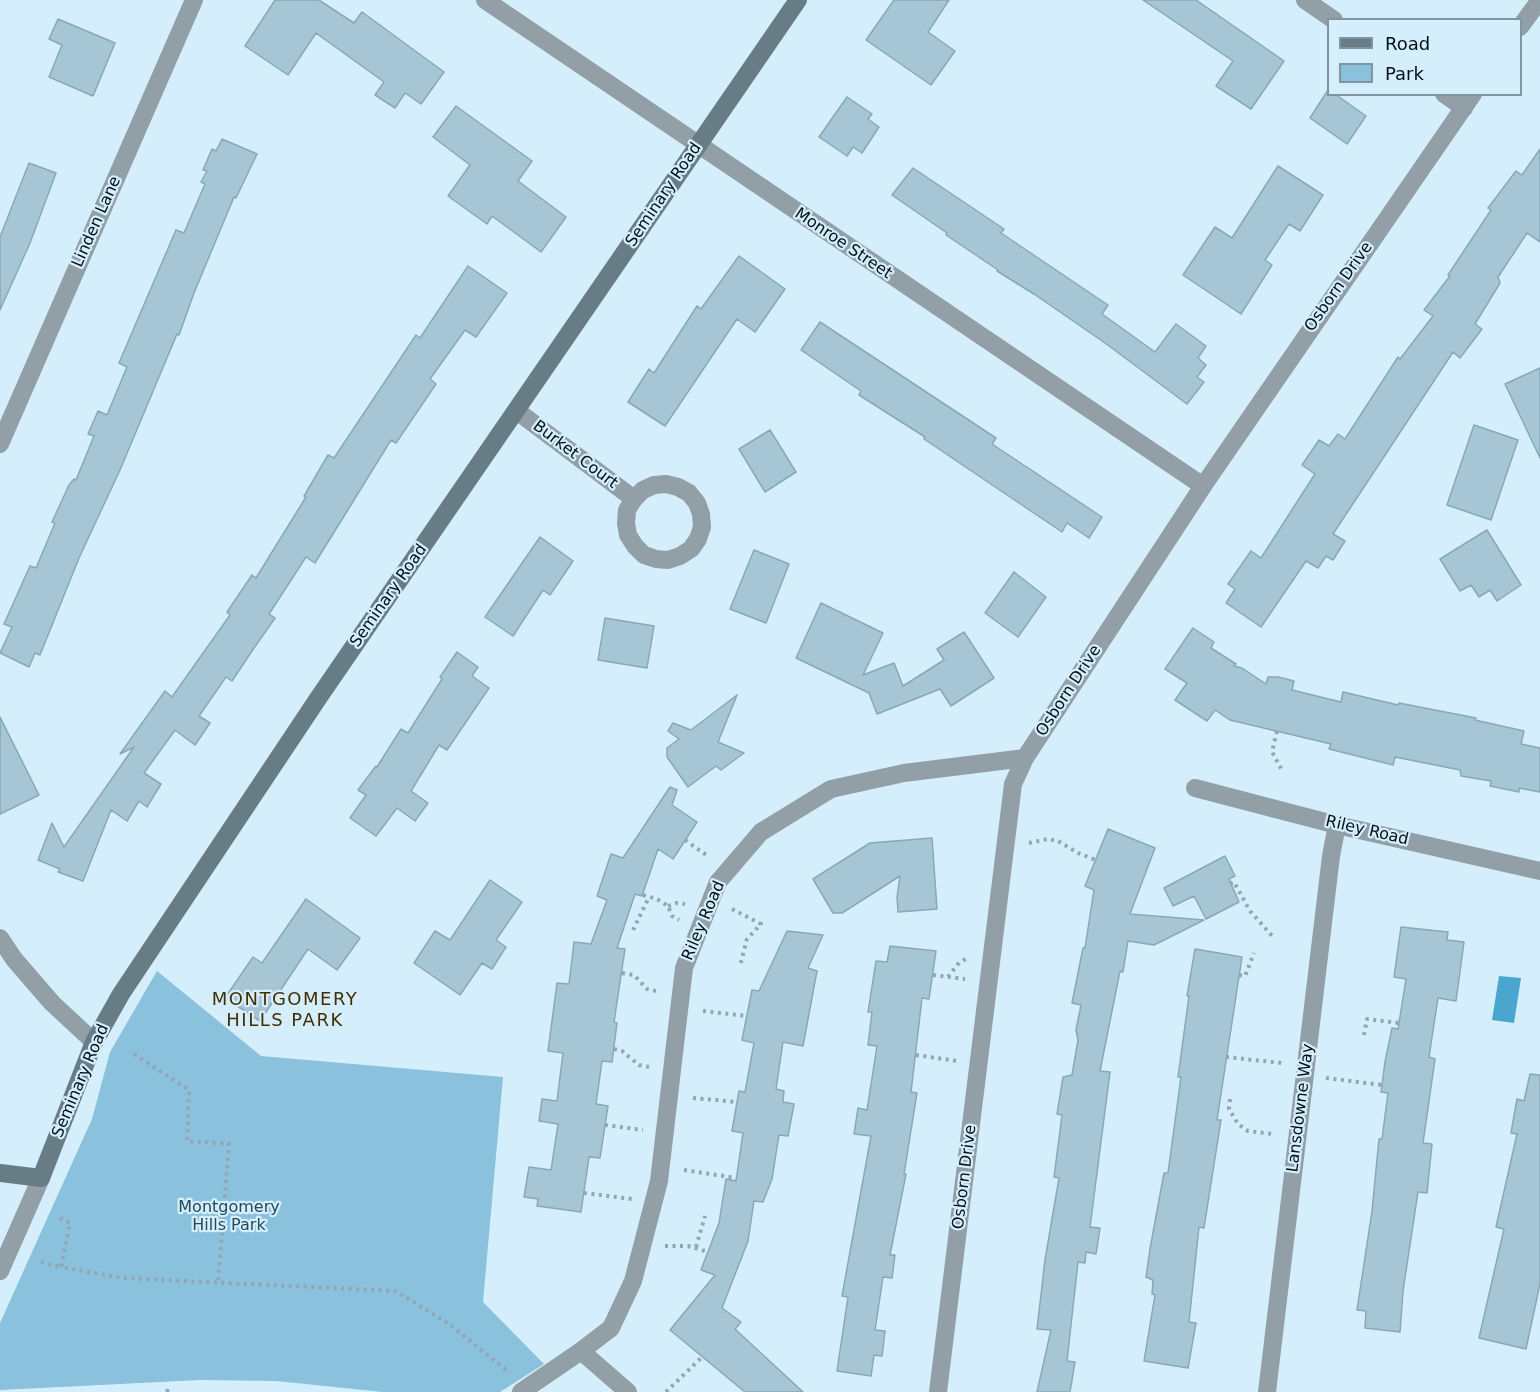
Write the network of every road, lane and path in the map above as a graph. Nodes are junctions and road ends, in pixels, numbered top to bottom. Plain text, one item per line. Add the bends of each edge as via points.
1 (194, 0) edge
2 (485, 0) edge
3 (798, 0) edge
4 (1305, 0) edge
5 (1540, 0) edge
6 (1331, 18) edge
7 (1522, 26) edge
8 (1451, 96) edge
9 (1468, 101) edge
10 (698, 145) junction
11 (517, 411) junction
12 (0, 444) edge
13 (1203, 486) junction
14 (634, 499) junction
15 (1276, 732) dead end
16 (1025, 758) junction
17 (1283, 772) dead end
18 (1195, 788) dead end
19 (1337, 825) junction
20 (1005, 843) junction
21 (1096, 860) dead end
22 (1540, 871) edge
23 (1230, 884) dead end
24 (643, 895) dead end
25 (649, 897) junction
26 (711, 898) junction
27 (669, 906) junction
28 (688, 906) dead end
29 (681, 921) dead end
30 (633, 930) dead end
31 (1274, 938) dead end
32 (0, 939) edge
33 (1254, 953) dead end
34 (741, 966) dead end
35 (622, 973) dead end
36 (933, 975) dead end
37 (1239, 975) dead end
38 (989, 981) junction
39 (680, 1002) junction
40 (747, 1016) dead end
41 (1399, 1023) dead end
42 (1364, 1035) dead end
43 (94, 1042) junction
44 (614, 1049) dead end
45 (134, 1054) dead end
46 (916, 1056) dead end
47 (1226, 1057) dead end
48 (978, 1064) junction
49 (672, 1071) junction
50 (1305, 1071) junction
51 (1382, 1085) dead end
52 (669, 1095) junction
53 (1230, 1099) dead end
54 (737, 1102) dead end
55 (605, 1125) dead end
56 (665, 1133) junction
57 (1297, 1137) junction
58 (661, 1167) junction
59 (0, 1173) edge
60 (41, 1178) junction
61 (737, 1178) dead end
62 (585, 1193) dead end
63 (654, 1202) junction
64 (705, 1216) dead end
65 (60, 1218) dead end
66 (644, 1239) junction
67 (696, 1247) junction
68 (708, 1252) dead end
69 (40, 1262) dead end
70 (61, 1267) junction
71 (0, 1271) edge
72 (218, 1282) junction
73 (581, 1351) junction
74 (702, 1357) dead end
75 (523, 1390) edge
76 (628, 1392) edge
77 (666, 1392) edge
78 (938, 1392) edge
79 (1267, 1392) edge

1 - 12 street, Linden Lane
2 - 10 street, Monroe Street
3 - 10 main road, Seminary Road
4 - 6 street
5 - 7 street
8 - 9 street
9 - 13 street, Osborn Drive
10 - 11 main road, Seminary Road
10 - 13 street, Monroe Street
11 - 14 street, Burket Court
11 - 43 main road, Seminary Road via 201,873
13 - 16 street, Osborn Drive
14 - 14 street, Burket Court via 654,485 666,484 689,493 697,503 702,527 691,549 668,560 644,555 628,535 627,510
15 - 17 path via 1272,752
16 - 20 street, Osborn Drive via 1013,784
16 - 26 street, Riley Road via 904,773 831,789 761,832 718,882
18 - 19 street, Riley Road
19 - 22 street, Riley Road
19 - 50 street, Lansdowne Way
20 - 21 path via 1048,839
20 - 38 street, Osborn Drive
23 - 31 path via 1234,882 1250,911
24 - 25 path
25 - 27 path
25 - 30 path
26 - 34 path via 761,924 747,939
26 - 39 street, Riley Road via 684,968
27 - 28 path
27 - 29 path via 672,916
32 - 43 street via 52,1003
33 - 37 path via 1245,976
35 - 39 path via 634,975 647,989
36 - 38 path
38 - 48 street, Osborn Drive
39 - 40 path
39 - 49 street, Riley Road
41 - 42 path via 1367,1019
43 - 60 main road, Seminary Road
44 - 49 path via 639,1065
45 - 72 path via 189,1090 187,1141 229,1144
46 - 48 path
47 - 50 path
48 - 78 street, Osborn Drive
49 - 52 street, Riley Road
50 - 51 path
50 - 57 street, Lansdowne Way
52 - 54 path
52 - 56 street, Riley Road
53 - 57 path via 1229,1109 1248,1131
55 - 56 path
56 - 58 street, Riley Road
57 - 79 street, Lansdowne Way
58 - 61 path
58 - 63 street, Riley Road
59 - 60 main road
60 - 71 street
62 - 63 path
63 - 66 street, Riley Road
64 - 67 path
65 - 70 path via 70,1223
66 - 67 path via 666,1247
66 - 73 street, Riley Road via 633,1281 611,1328
67 - 68 path
69 - 70 path
70 - 72 path via 122,1278
72 - 75 path via 396,1291 449,1324 513,1375
73 - 75 street, Riley Road
73 - 76 street
74 - 77 path

